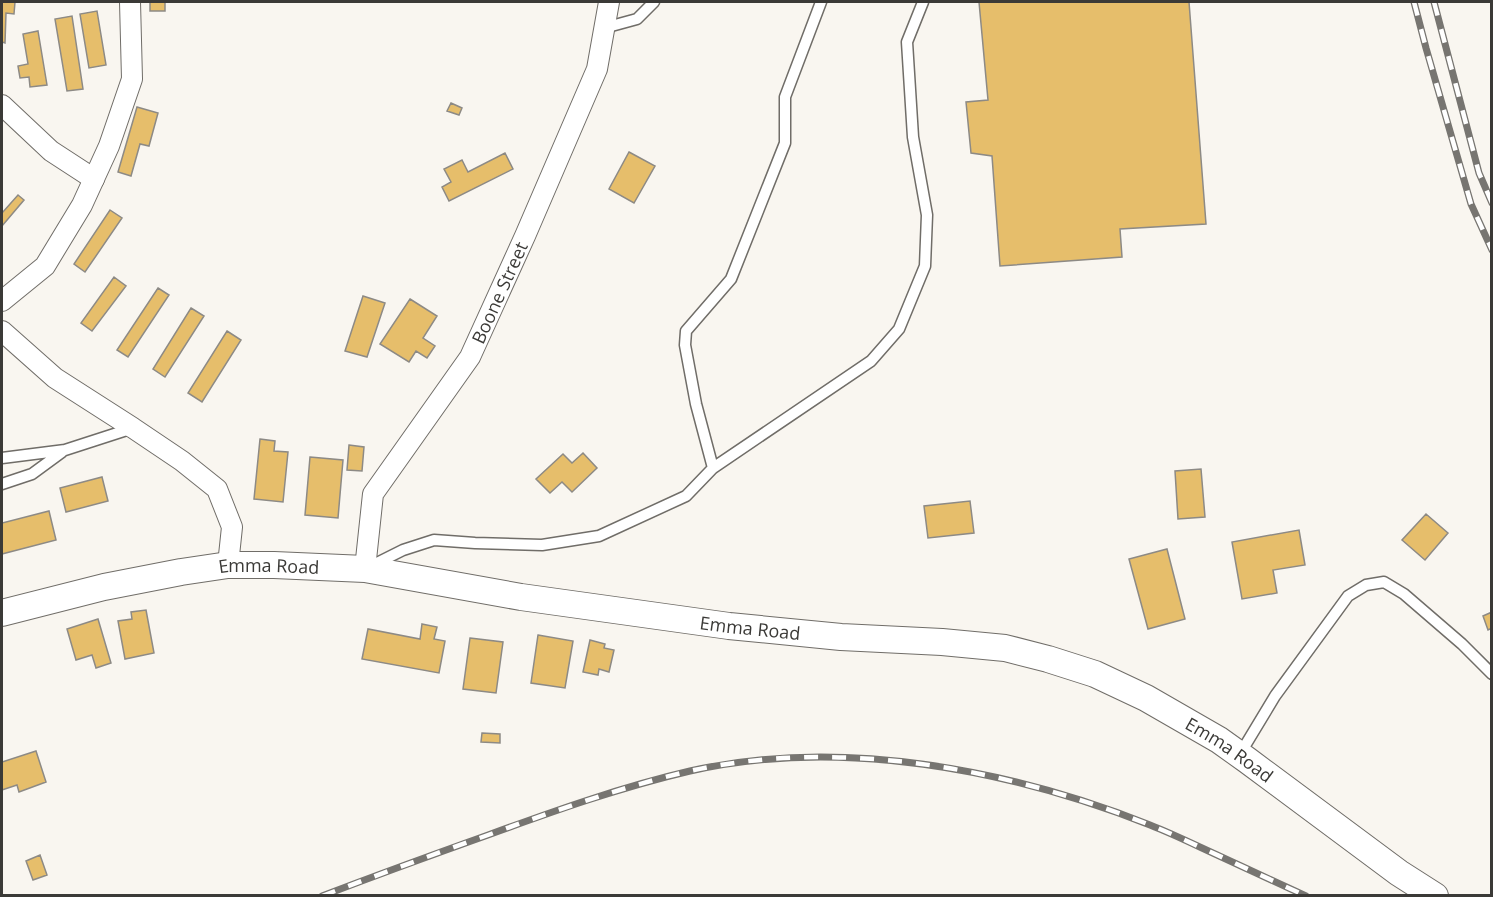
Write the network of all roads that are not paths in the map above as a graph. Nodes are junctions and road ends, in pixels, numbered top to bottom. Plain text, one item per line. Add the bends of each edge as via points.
1 (130, 2) edge
2 (609, 2) edge
3 (654, 2) edge
4 (821, 2) edge
5 (923, 2) edge
6 (604, 28) junction
7 (2, 105) edge
8 (94, 179) junction
9 (2, 301) edge
10 (2, 331) edge
11 (133, 428) junction
12 (65, 450) junction
13 (2, 458) edge
14 (713, 468) junction
15 (2, 484) edge
16 (228, 565) junction
17 (365, 569) junction
18 (2, 613) edge
19 (1491, 674) edge
20 (1240, 755) junction
21 (1435, 896) edge

1 - 8 street via 132,79
2 - 6 street, Boone Street
3 - 6 lane via 637,19
4 - 14 lane via 785,97 785,143 731,279 686,331 696,404
5 - 14 lane via 907,42 913,137 927,215 925,266 899,329 871,361
6 - 17 street, Boone Street via 597,69 470,357 373,494
7 - 8 street via 51,151
8 - 9 street via 45,266
10 - 11 street via 55,378
11 - 12 lane
11 - 16 street via 217,489 232,527
12 - 13 lane
12 - 15 lane via 32,474
14 - 17 lane via 686,496 599,536 542,545 434,540
16 - 17 street, Emma Road
16 - 18 street, Emma Road via 104,587
17 - 20 street, Emma Road via 521,597 729,626 1005,648 1095,674 1146,698
19 - 20 lane via 1404,594 1384,582 1366,585 1348,596 1275,696
20 - 21 street, Emma Road

